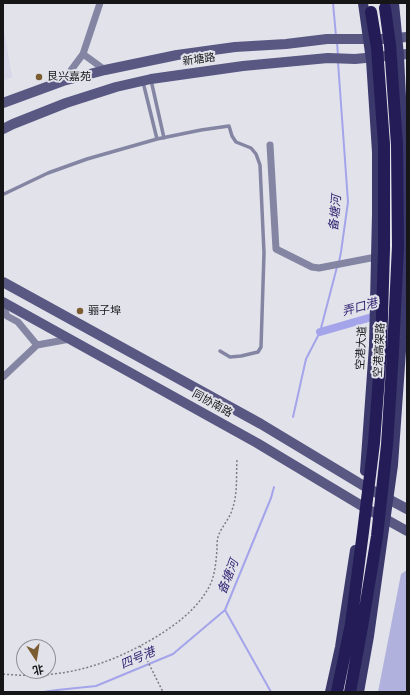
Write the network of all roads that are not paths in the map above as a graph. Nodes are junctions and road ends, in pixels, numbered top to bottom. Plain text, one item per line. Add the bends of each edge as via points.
1 (100, 3) edge
2 (389, 5) edge
3 (367, 7) edge
4 (402, 37) edge
5 (369, 39) junction
6 (83, 54) junction
7 (403, 54) edge
8 (371, 57) junction
9 (105, 70) junction
10 (147, 80) junction
11 (63, 81) junction
12 (3, 103) edge
13 (3, 130) edge
14 (164, 138) junction
15 (157, 139) junction
16 (270, 145) dead end
17 (4, 194) dead end
18 (376, 257) junction
19 (3, 282) edge
20 (3, 302) edge
21 (3, 306) edge
22 (70, 339) junction
23 (37, 345) junction
24 (220, 352) dead end
25 (3, 377) edge
26 (364, 486) junction
27 (389, 499) junction
28 (362, 506) junction
29 (407, 509) edge
30 (386, 520) junction
31 (407, 531) edge
32 (330, 692) edge
33 (337, 692) edge
34 (350, 692) edge
35 (359, 692) edge

1 - 6 street
2 - 4 main road
2 - 34 highway, 空港高架路, bridge via 397,145 398,246 394,344 377,536
3 - 5 main road, 空港大道
3 - 33 highway, 空港高架路, bridge via 377,48 384,144 381,351 374,443 363,532 351,624
4 - 5 main road, 新塘路
4 - 7 main road
5 - 8 main road, 空港大道
5 - 9 main road, 新塘路 via 235,47 176,55
6 - 9 street
6 - 11 street
7 - 8 main road, 新塘路
7 - 27 main road via 406,200 402,337
8 - 10 main road, 新塘路 via 328,58 243,66
8 - 18 main road, 空港大道 via 377,152
9 - 11 main road, 新塘路
10 - 13 main road, 新塘路 via 66,103
10 - 14 lane
10 - 15 lane
11 - 12 main road, 新塘路
14 - 15 lane
14 - 24 lane via 229,126 236,142 251,148 260,165 264,253 261,347 258,352 241,356 230,357
15 - 17 lane via 87,158
16 - 18 street via 276,248 319,268
18 - 26 main road, 空港大道 via 374,346
19 - 26 main road, 同协南路 via 261,424
20 - 22 main road, 同协南路
21 - 23 street via 7,316 18,322
22 - 23 street
22 - 28 main road, 同协南路 via 257,443
23 - 25 street
26 - 27 main road, 同协南路
26 - 28 main road, 空港大道
27 - 29 main road, 同协南路
27 - 30 main road
28 - 30 main road, 同协南路
28 - 32 main road, 空港大道 via 340,647
30 - 31 main road, 同协南路
30 - 35 main road

